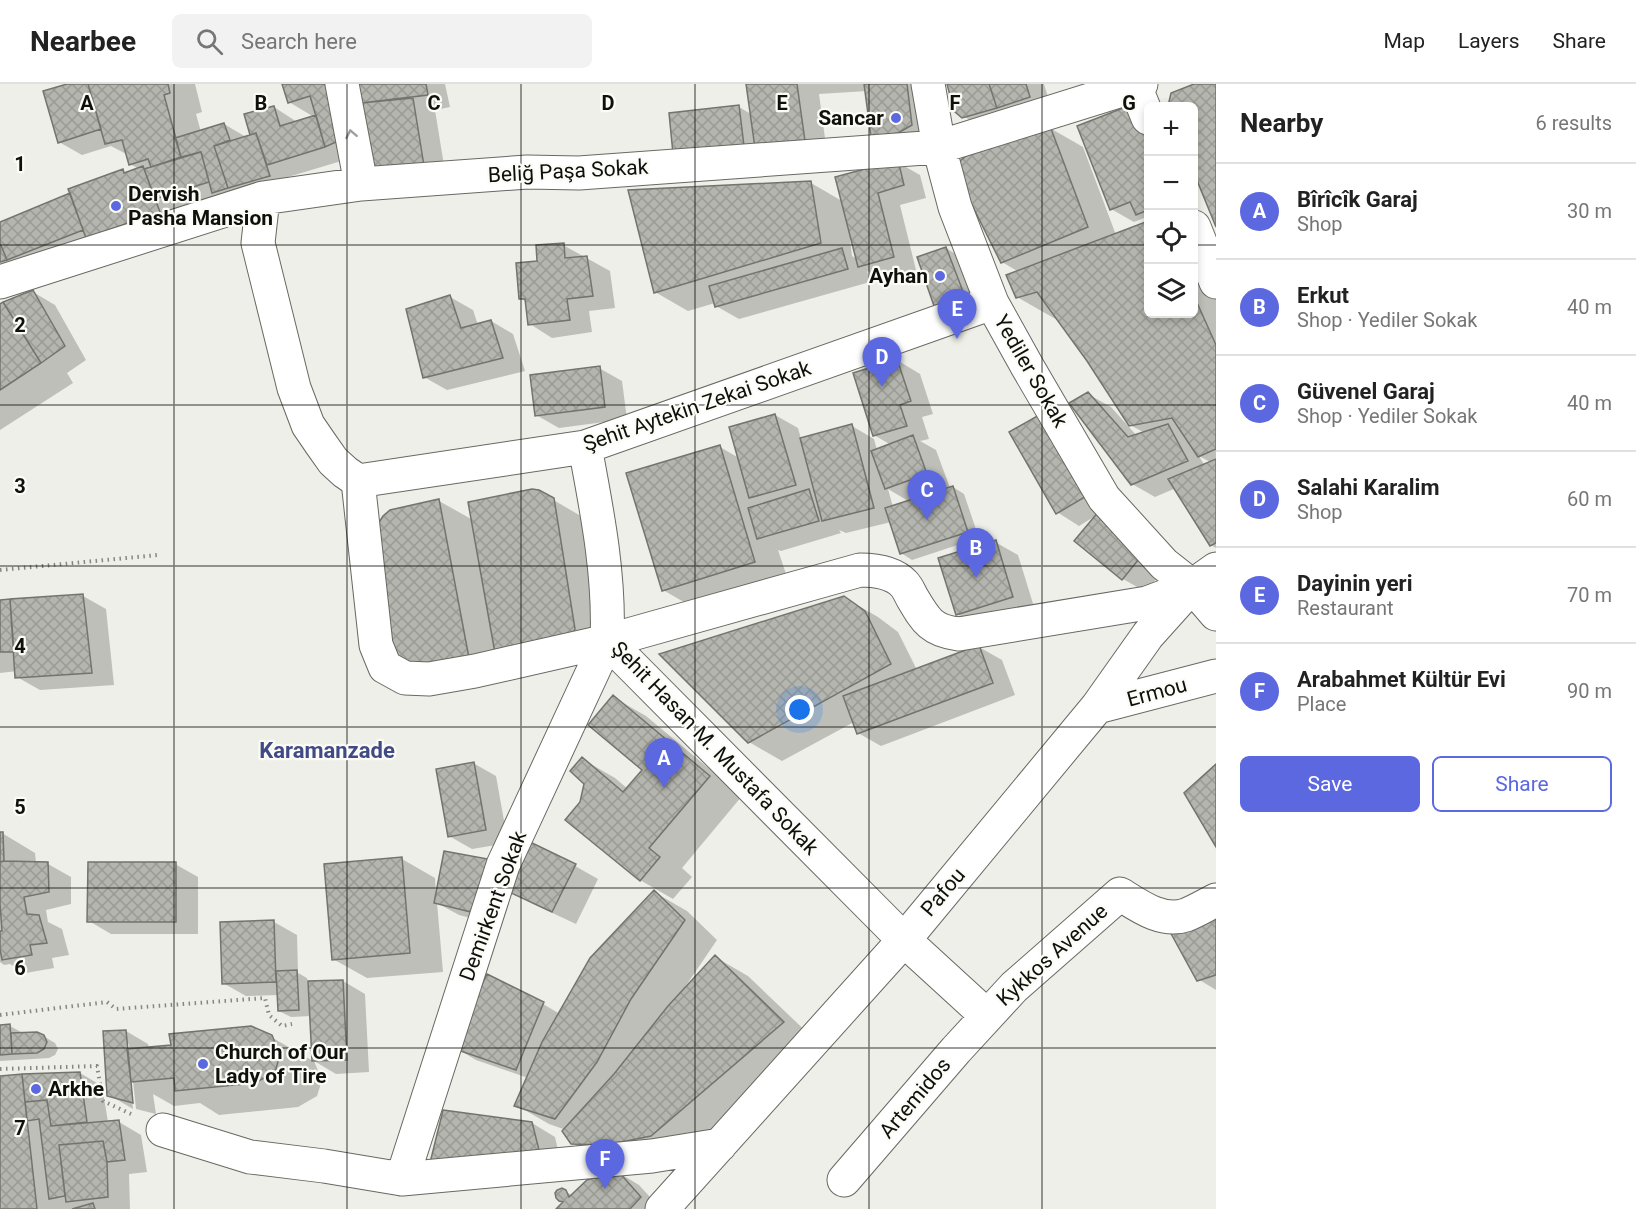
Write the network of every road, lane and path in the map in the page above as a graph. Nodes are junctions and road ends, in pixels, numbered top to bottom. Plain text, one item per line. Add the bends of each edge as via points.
1 (342, 84) edge
2 (928, 84) edge
3 (1138, 85) edge
4 (1144, 103) edge
5 (939, 147) junction
6 (361, 183) junction
7 (263, 198) junction
8 (1198, 237) edge
9 (0, 282) edge
10 (1216, 282) edge
11 (992, 303) junction
12 (585, 447) junction
13 (358, 481) junction
14 (158, 555) dead end
15 (0, 570) edge
16 (1204, 578) edge
17 (1216, 614) edge
18 (607, 641) junction
19 (1216, 676) edge
20 (1097, 707) junction
21 (1216, 900) edge
22 (904, 940) junction
23 (0, 1014) edge
24 (987, 1016) junction
25 (292, 1024) dead end
26 (0, 1069) edge
27 (163, 1130) joint
28 (720, 1145) junction
29 (402, 1179) junction
30 (844, 1180) dead end
31 (662, 1209) edge

6 -> 1 street
2 - 5 street, Yediler Sokak
3 - 4 street
3 - 5 street, Beliğ Paşa Sokak
5 - 6 street, Beliğ Paşa Sokak via 579,173 527,172
5 - 11 street, Yediler Sokak via 955,207
6 - 7 street, Beliğ Paşa Sokak
7 - 9 street, Beliğ Paşa Sokak
7 - 13 street via 258,243 294,388 308,425 321,444 333,461
8 - 10 street
11 - 12 street, Şehit Aytekin Zekai Sokak
11 - 16 street, Yediler Sokak via 1104,498 1164,564
12 - 13 street, Şehit Aytekin Zekai Sokak
12 - 18 street, Şehit Hasan M. Mustafa Sokak via 602,539 609,614
13 - 18 street via 376,645 385,667 405,678 429,679
14 - 15 path
16 - 17 street, Yediler Sokak
16 - 18 street via 1147,603 958,634 944,632 929,623 903,582 884,573 860,570
16 - 20 street, Pafou via 1148,635
18 - 22 street, Şehit Hasan M. Mustafa Sokak
18 - 29 street, Demirkent Sokak via 503,865
19 - 20 street, Ermou
20 - 22 street, Pafou
21 - 24 street, Kykkos Avenue via 1175,917 1151,913 1120,894 1014,987
22 - 24 street, Şehit Hasan M. Mustafa Sokak
22 - 28 street, Pafou
23 - 25 path via 107,1002 116,1009 265,999 269,1015 282,1026
24 - 30 street, Artemidos
26 - 27 path via 97,1066 103,1101
27 - 29 street via 250,1157
28 - 29 street via 652,1156
28 - 31 street, Pafou

